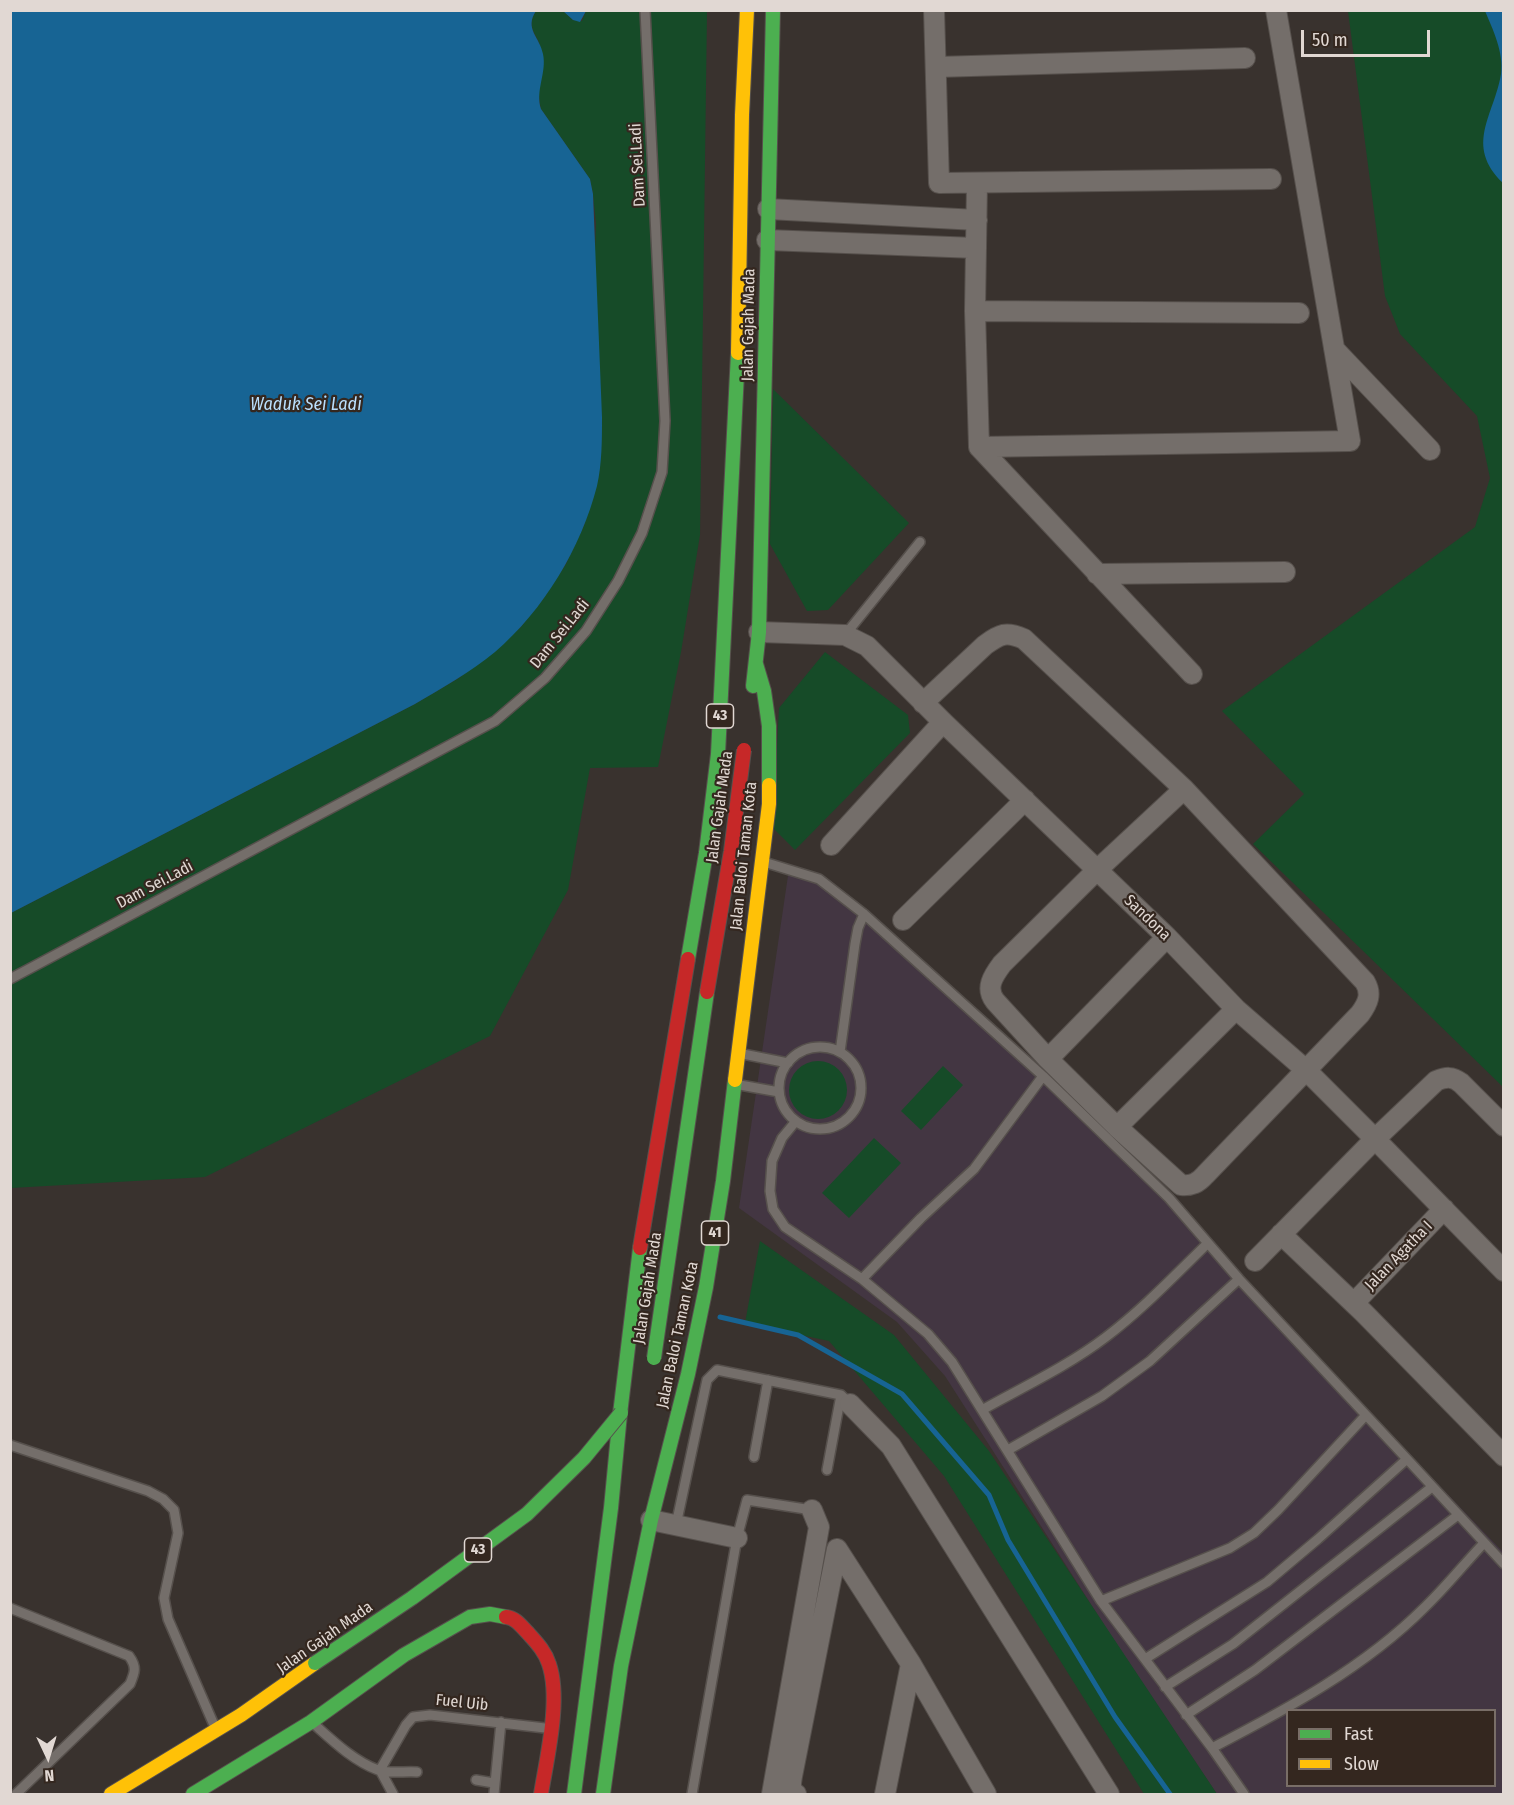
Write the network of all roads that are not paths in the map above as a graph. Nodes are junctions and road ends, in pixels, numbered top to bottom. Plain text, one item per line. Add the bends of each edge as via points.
1 (645, 10) edge
2 (747, 10) edge
3 (773, 10) edge
4 (934, 10) edge
5 (1276, 10) edge
6 (1245, 58) dead end
7 (937, 67) junction
8 (1271, 179) dead end
9 (977, 183) junction
10 (768, 208) junction
11 (977, 220) junction
12 (767, 240) junction
13 (976, 249) junction
14 (975, 311) junction
15 (1299, 313) dead end
16 (1334, 349) junction
17 (978, 447) junction
18 (1430, 450) dead end
19 (920, 542) dead end
20 (1285, 572) dead end
21 (1097, 574) junction
22 (759, 633) junction
23 (845, 635) junction
24 (756, 664) junction
25 (1191, 674) dead end
26 (752, 696) dead end
27 (923, 703) junction
28 (943, 722) junction
29 (745, 745) dead end
30 (1184, 789) junction
31 (1025, 800) junction
32 (831, 844) dead end
33 (762, 862) junction
34 (1097, 870) junction
35 (864, 914) junction
36 (903, 920) dead end
37 (1167, 937) junction
38 (10, 979) edge
39 (1236, 1009) junction
40 (840, 1052) junction
41 (740, 1054) junction
42 (788, 1063) junction
43 (1045, 1068) junction
44 (1306, 1070) junction
45 (736, 1085) junction
46 (779, 1092) junction
47 (796, 1121) junction
48 (1503, 1126) edge
49 (1117, 1127) junction
50 (1375, 1138) junction
51 (1444, 1209) junction
52 (1281, 1234) junction
53 (1208, 1243) junction
54 (1255, 1261) dead end
55 (637, 1268) junction
56 (1503, 1271) edge
57 (862, 1279) junction
58 (1239, 1279) junction
59 (706, 1287) junction
60 (692, 1296) dead end
61 (677, 1300) dead end
62 (1354, 1303) junction
63 (650, 1368) dead end
64 (768, 1380) junction
65 (639, 1386) dead end
66 (846, 1400) junction
67 (982, 1410) junction
68 (1366, 1415) junction
69 (10, 1444) edge
70 (1008, 1450) junction
71 (1503, 1456) edge
72 (754, 1457) dead end
73 (1407, 1459) junction
74 (827, 1470) dead end
75 (1432, 1487) junction
76 (812, 1510) joint
77 (1458, 1515) junction
78 (651, 1520) junction
79 (676, 1525) junction
80 (737, 1538) junction
81 (1484, 1543) junction
82 (1503, 1564) edge
83 (1101, 1601) junction
84 (10, 1608) edge
85 (1145, 1659) junction
86 (911, 1664) junction
87 (1165, 1687) junction
88 (1186, 1715) junction
89 (311, 1722) junction
90 (501, 1722) junction
91 (556, 1729) junction
92 (216, 1730) junction
93 (1212, 1748) junction
94 (380, 1770) junction
95 (417, 1772) dead end
96 (476, 1780) dead end
97 (494, 1783) junction
98 (16, 1794) edge
99 (111, 1794) edge
100 (193, 1794) edge
101 (393, 1794) edge
102 (494, 1794) edge
103 (541, 1794) edge
104 (574, 1794) edge
105 (603, 1794) edge
106 (692, 1794) edge
107 (772, 1794) edge
108 (796, 1794) edge
109 (885, 1794) edge
110 (986, 1794) edge
111 (1109, 1794) edge
112 (1244, 1794) edge

1 - 38 lane, Dam Sei.Ladi via 665,421 662,472 642,533 586,631 545,678 495,721
2 - 55 highway, Jalan Gajah Mada / 43 via 738,369 718,754 706,853
3 - 10 highway, Jalan Gajah Mada / 43
4 - 7 street
5 - 16 street
6 - 7 street
7 - 9 street via 939,183
8 - 9 street
9 - 11 street
10 - 11 street
10 - 12 highway, Jalan Gajah Mada / 43
11 - 13 street
12 - 13 street
12 - 22 highway, Jalan Gajah Mada / 43
13 - 14 street
14 - 15 street
14 - 17 street
16 - 17 street via 1350,441
16 - 18 street
17 - 21 street
19 - 23 lane
20 - 21 street
21 - 25 street
22 - 23 street, Sandona
22 - 24 highway, Jalan Gajah Mada / 43
23 - 27 street, Sandona via 867,646
24 - 26 highway, Jalan Gajah Mada / 43
24 - 33 highway, Jalan Baloi Taman Kota / 41 via 770,726 769,804
27 - 28 street, Sandona
27 - 30 street via 985,645 1011,633 1024,639
28 - 31 street, Sandona
28 - 32 street
29 - 63 highway, Jalan Gajah Mada / 43, bridge
30 - 34 street
30 - 44 street via 1369,988 1367,1004 1360,1014
31 - 34 street, Sandona
31 - 36 street
33 - 35 lane via 819,879
33 - 41 highway, Jalan Baloi Taman Kota / 41
34 - 37 street, Sandona
34 - 43 street via 1002,964 991,981 991,995
35 - 40 lane via 855,944
35 - 43 lane
37 - 39 street, Sandona
37 - 43 street
39 - 44 street, Sandona
39 - 49 street
40 - 42 lane via 812,1048
40 - 47 lane via 858,1072 860,1098 855,1110 834,1127 808,1127
41 - 42 lane
41 - 45 highway, Jalan Baloi Taman Kota / 41
42 - 46 lane
43 - 49 street
43 - 53 lane
43 - 57 lane via 974,1170
44 - 49 street via 1198,1182 1189,1186 1181,1185
44 - 50 street, Sandona
45 - 46 lane
45 - 59 highway, Jalan Baloi Taman Kota / 41
46 - 47 lane
47 - 57 lane via 782,1138 772,1161 773,1209 785,1227
48 - 50 street via 1461,1083 1445,1077
50 - 51 street, Sandona
50 - 52 street
51 - 56 street, Sandona
51 - 62 street, Jalan Agatha I
52 - 54 street
52 - 62 street
53 - 58 lane
53 - 67 lane via 1105,1338
55 - 61 highway via 654,1293
55 - 104 highway, Jalan Gajah Mada / 43 via 611,1508 578,1732
57 - 67 lane via 928,1334 952,1362
58 - 68 lane
58 - 70 lane via 1150,1361 1102,1396
59 - 60 highway
59 - 78 highway, Jalan Baloi Taman Kota / 41
62 - 71 street
64 - 66 lane
64 - 72 lane
64 - 79 lane via 717,1370 707,1380
65 - 92 highway, Jalan Gajah Mada / 43, bridge via 584,1458 527,1514 412,1598
66 - 74 lane
66 - 111 street via 891,1446
67 - 70 lane
68 - 73 lane
68 - 83 lane via 1254,1533 1230,1548
69 - 92 lane via 148,1491 174,1510 178,1533 164,1598 168,1619
70 - 83 lane
73 - 75 lane
73 - 85 lane via 1267,1582
75 - 77 lane
75 - 87 lane via 1233,1644
76 - 80 lane via 747,1500
76 - 107 street via 819,1527
77 - 81 lane
77 - 88 lane via 1255,1670
78 - 79 street
78 - 105 highway, Jalan Baloi Taman Kota / 41 via 621,1666
79 - 80 street
80 - 106 lane
81 - 82 lane
81 - 93 lane via 1425,1608 1371,1654 1295,1704
83 - 85 lane
84 - 98 lane via 129,1656 136,1670 129,1684
85 - 87 lane
86 - 108 street via 837,1549 792,1776 791,1786
86 - 109 street
86 - 110 street
87 - 88 lane
88 - 93 lane
89 - 91 highway via 404,1655 470,1617 490,1614 513,1618 540,1646 549,1664
89 - 94 lane via 353,1756
89 - 100 highway
90 - 91 lane, Fuel Uib
90 - 94 lane, Fuel Uib via 429,1714 413,1717
90 - 97 lane
91 - 103 highway
92 - 99 highway, Jalan Gajah Mada / 43
93 - 112 lane
94 - 95 lane
94 - 101 lane
96 - 97 lane
97 - 102 lane

